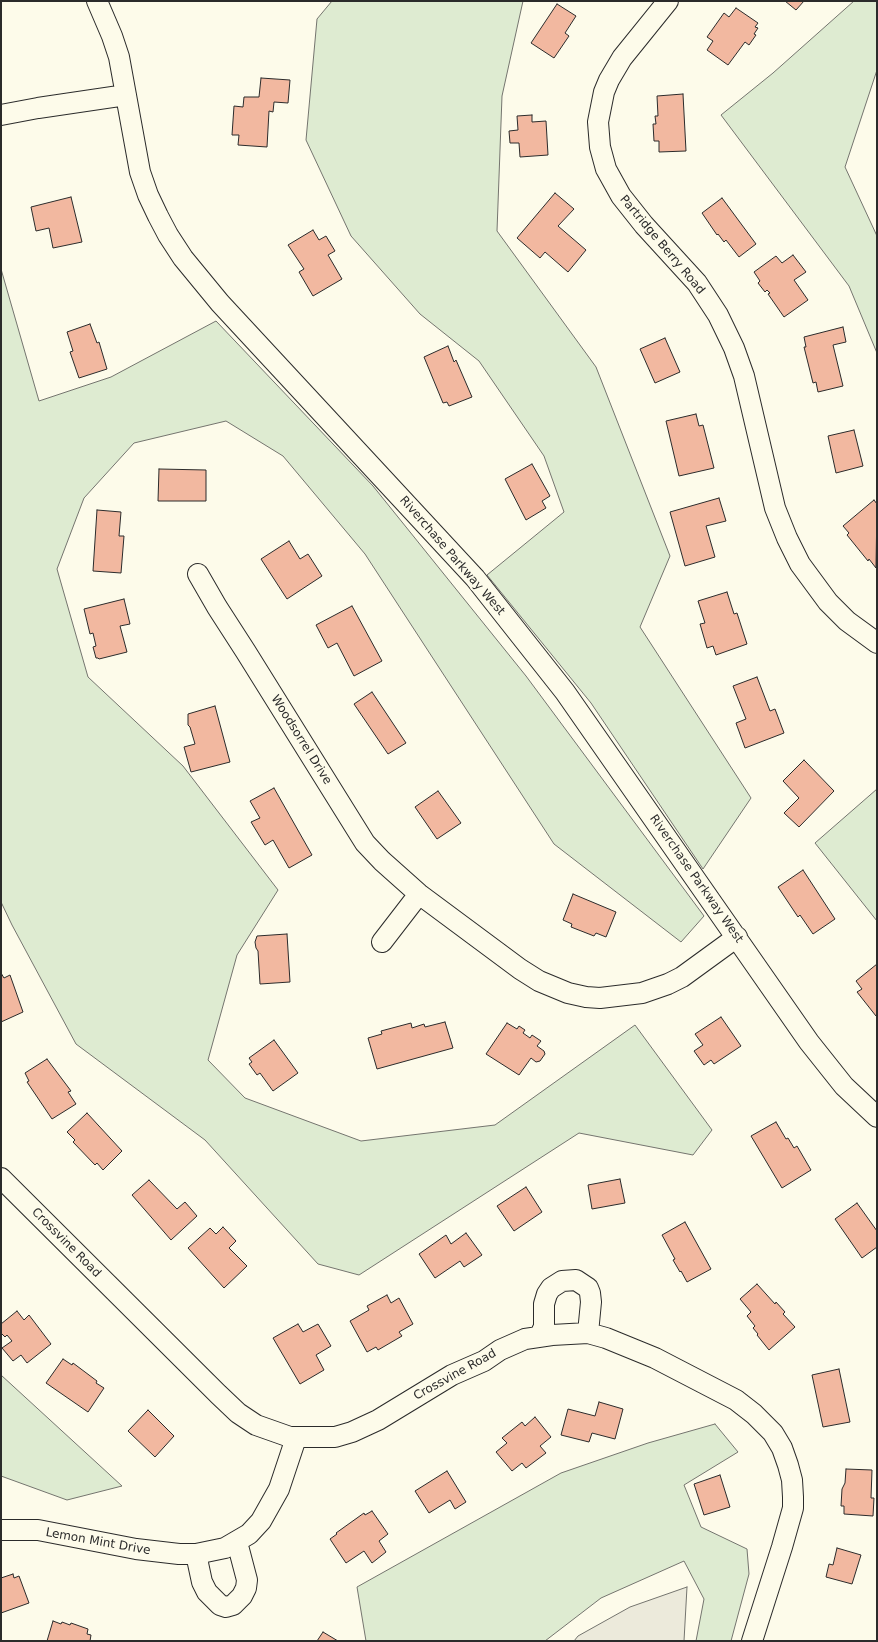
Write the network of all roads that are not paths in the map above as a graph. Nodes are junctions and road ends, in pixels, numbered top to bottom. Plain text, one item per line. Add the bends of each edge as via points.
1 (97, 1) edge
2 (668, 1) edge
3 (126, 95) junction
4 (1, 115) edge
5 (198, 574) dead end
6 (877, 642) edge
7 (419, 894) junction
8 (737, 937) junction
9 (382, 942) dead end
10 (877, 1117) edge
11 (1, 1178) edge
12 (588, 1333) junction
13 (539, 1337) junction
14 (296, 1438) junction
15 (1, 1530) edge
16 (237, 1542) junction
17 (196, 1554) junction
18 (752, 1641) edge

1 - 3 street, Riverchase Parkway West via 112,36
2 - 6 street, Partridge Berry Road via 622,58 604,92 598,122 606,168 621,196 697,283 718,315 744,376 776,508 786,538 800,564 828,602 847,621
3 - 4 street
3 - 8 street, Riverchase Parkway West via 140,172 148,195 183,258 220,303 475,578 565,692
5 - 7 street, Woodsorrel Drive via 365,843
7 - 8 street, Woodsorrel Drive via 533,977 568,993 586,997 642,993 668,984
7 - 9 street
8 - 10 street, Riverchase Parkway West via 826,1064
11 - 14 street, Crossvine Road via 238,1413 272,1432
12 - 13 street, Crossvine Road
12 - 13 street via 591,1302 588,1288 576,1280 562,1281 547,1294 544,1327
12 - 18 street, Crossvine Road via 655,1358 736,1400 773,1433 782,1448 792,1480 793,1508
13 - 14 street, Crossvine Road via 525,1339 500,1350 352,1432 335,1437
14 - 16 street, Lemon Mint Drive via 272,1505 261,1521
15 - 17 street, Lemon Mint Drive via 38,1530 136,1549
16 - 17 street, Lemon Mint Drive
16 - 17 street via 246,1588 233,1605 220,1605 207,1592

